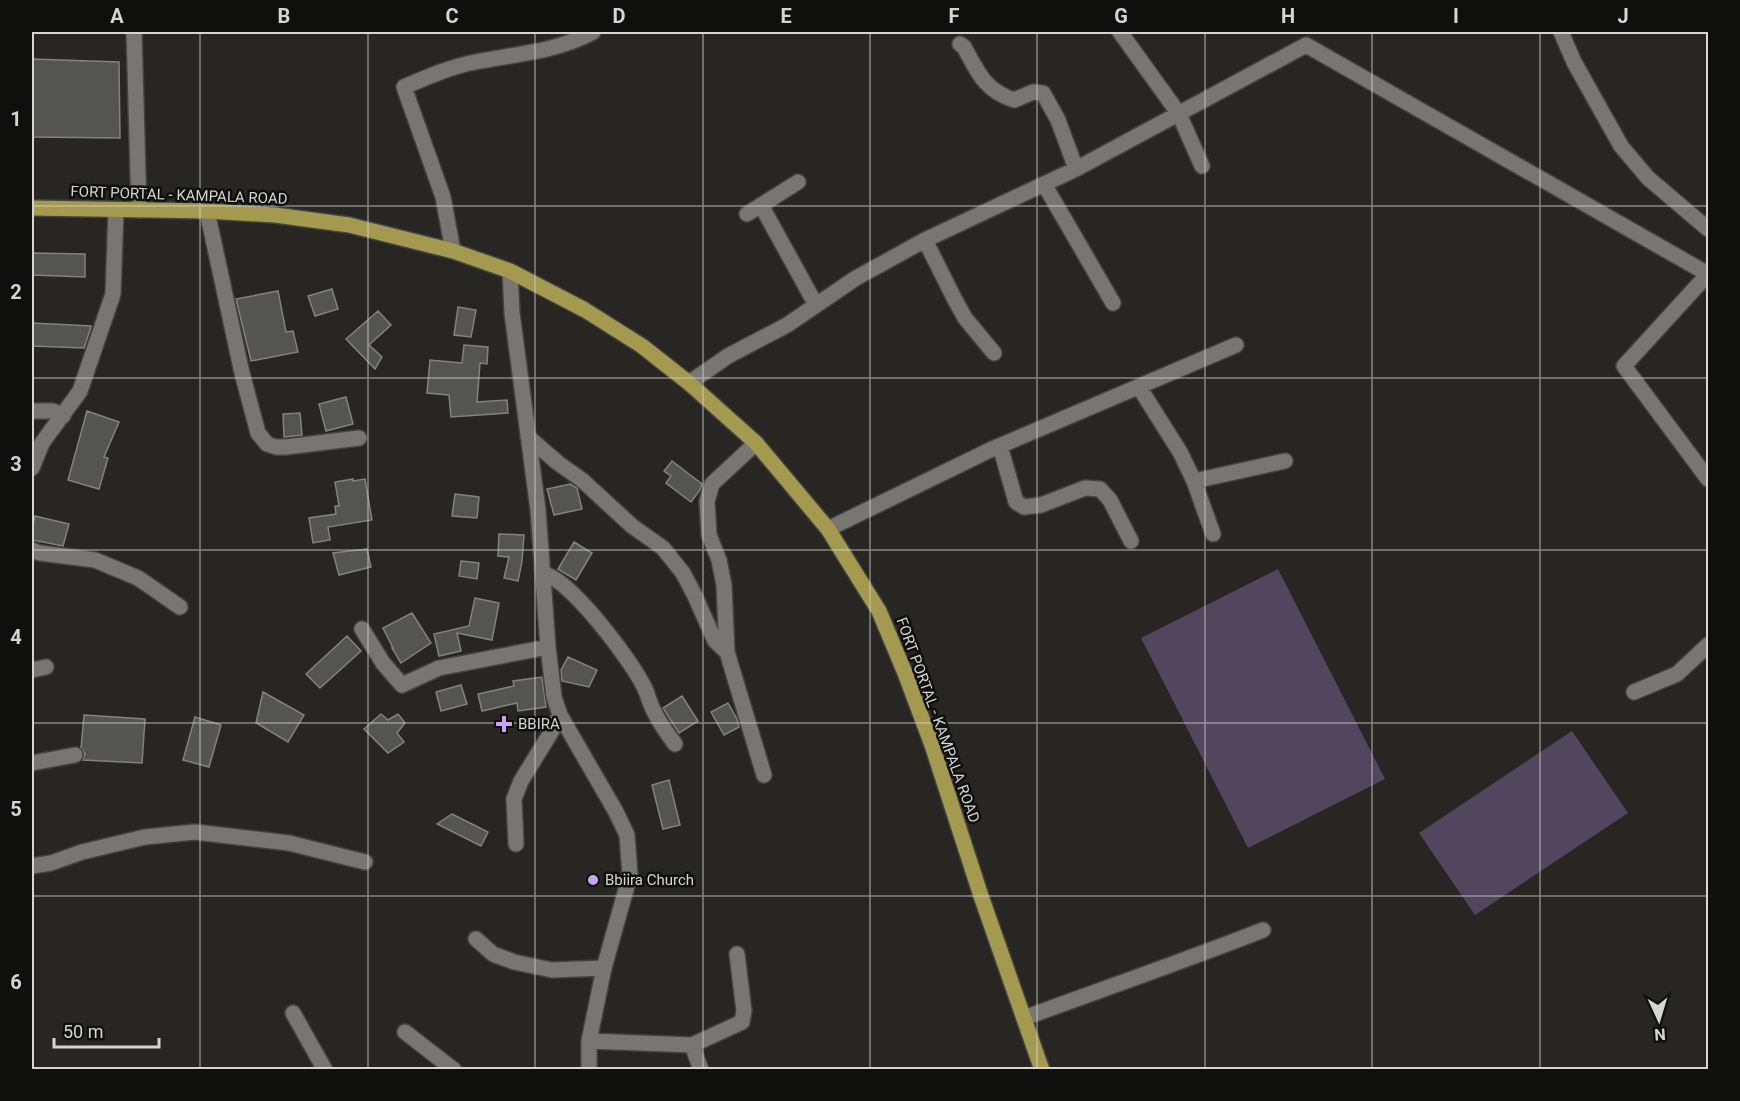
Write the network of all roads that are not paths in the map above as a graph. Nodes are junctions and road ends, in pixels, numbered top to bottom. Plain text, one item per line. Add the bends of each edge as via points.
1 (134, 32) edge
2 (593, 32) edge
3 (1120, 32) edge
4 (1561, 32) edge
5 (960, 44) dead end
6 (1179, 114) junction
7 (1202, 166) dead end
8 (1076, 168) junction
9 (798, 182) dead end
10 (1044, 184) junction
11 (761, 205) junction
12 (32, 208) edge
13 (116, 210) junction
14 (139, 210) junction
15 (207, 211) junction
16 (747, 213) dead end
17 (1708, 230) edge
18 (925, 240) junction
19 (453, 251) junction
20 (510, 271) junction
21 (1708, 274) edge
22 (1113, 303) dead end
23 (816, 305) junction
24 (1236, 345) dead end
25 (994, 353) dead end
26 (689, 384) junction
27 (1139, 387) junction
28 (32, 411) edge
29 (63, 416) junction
30 (528, 437) junction
31 (359, 438) dead end
32 (756, 443) junction
33 (1000, 446) junction
34 (1285, 461) dead end
35 (32, 468) edge
36 (1708, 479) edge
37 (1194, 482) junction
38 (828, 529) junction
39 (1213, 534) dead end
40 (1131, 542) dead end
41 (32, 550) edge
42 (544, 574) junction
43 (180, 607) dead end
44 (363, 629) dead end
45 (1708, 645) edge
46 (548, 647) junction
47 (727, 651) junction
48 (1634, 692) dead end
49 (560, 715) junction
50 (675, 744) dead end
51 (75, 755) dead end
52 (32, 763) edge
53 (764, 775) dead end
54 (516, 844) dead end
55 (365, 862) dead end
56 (32, 866) edge
57 (1263, 930) dead end
58 (476, 939) dead end
59 (737, 954) dead end
60 (604, 968) junction
61 (293, 1013) dead end
62 (1024, 1018) junction
63 (405, 1032) dead end
64 (589, 1041) junction
65 (692, 1045) junction
66 (326, 1070) edge
67 (454, 1070) edge
68 (589, 1070) edge
69 (701, 1070) edge
70 (1042, 1070) edge

1 - 14 street
2 - 19 street via 544,50 472,62 404,87 443,197
3 - 6 street
4 - 17 street via 1621,146 1648,178
5 - 8 street via 984,82 1000,95 1014,100 1034,92 1043,93
6 - 7 street
6 - 8 street
6 - 21 street via 1306,45
8 - 10 street
9 - 11 street
10 - 18 street
10 - 22 street
11 - 16 street
11 - 23 street
12 - 13 main road, FORT PORTAL - KAMPALA ROAD
13 - 14 main road, FORT PORTAL - KAMPALA ROAD
13 - 29 street via 113,294 80,392
14 - 15 main road, FORT PORTAL - KAMPALA ROAD
15 - 19 main road, FORT PORTAL - KAMPALA ROAD via 349,225
15 - 31 street via 258,433 267,444 276,447
18 - 23 street
18 - 25 street via 965,318
19 - 20 main road, FORT PORTAL - KAMPALA ROAD
20 - 26 main road, FORT PORTAL - KAMPALA ROAD via 585,310 642,346
20 - 30 street
21 - 36 street via 1624,366
23 - 26 street via 787,326 728,356
24 - 27 street
26 - 32 main road, FORT PORTAL - KAMPALA ROAD
27 - 33 street
27 - 37 street
28 - 29 street via 53,411
29 - 35 street via 42,443
30 - 42 street
30 - 47 street via 663,548 683,573 715,641
32 - 38 main road, FORT PORTAL - KAMPALA ROAD
32 - 47 street via 712,484 707,501 709,535 724,585
33 - 38 street
33 - 40 street via 1016,502 1024,507 1085,488 1100,489 1110,500
34 - 37 street
37 - 39 street
38 - 62 main road, FORT PORTAL - KAMPALA ROAD via 879,611 905,673
41 - 43 street via 95,560 138,578
42 - 46 street
42 - 50 street via 573,593 614,642 643,684 654,712
44 - 46 street via 383,663 402,684 439,668
45 - 48 street via 1677,674
46 - 49 street
47 - 53 street
49 - 54 street via 514,799
49 - 60 street via 627,835 630,875
51 - 52 street
55 - 56 street via 289,843 195,832 146,837
57 - 62 street
58 - 60 street via 494,954 514,962 552,970
59 - 65 street via 742,1022
60 - 64 street
61 - 66 street
62 - 70 main road, FORT PORTAL - KAMPALA ROAD
63 - 67 street
64 - 65 street
64 - 68 street
65 - 69 street

